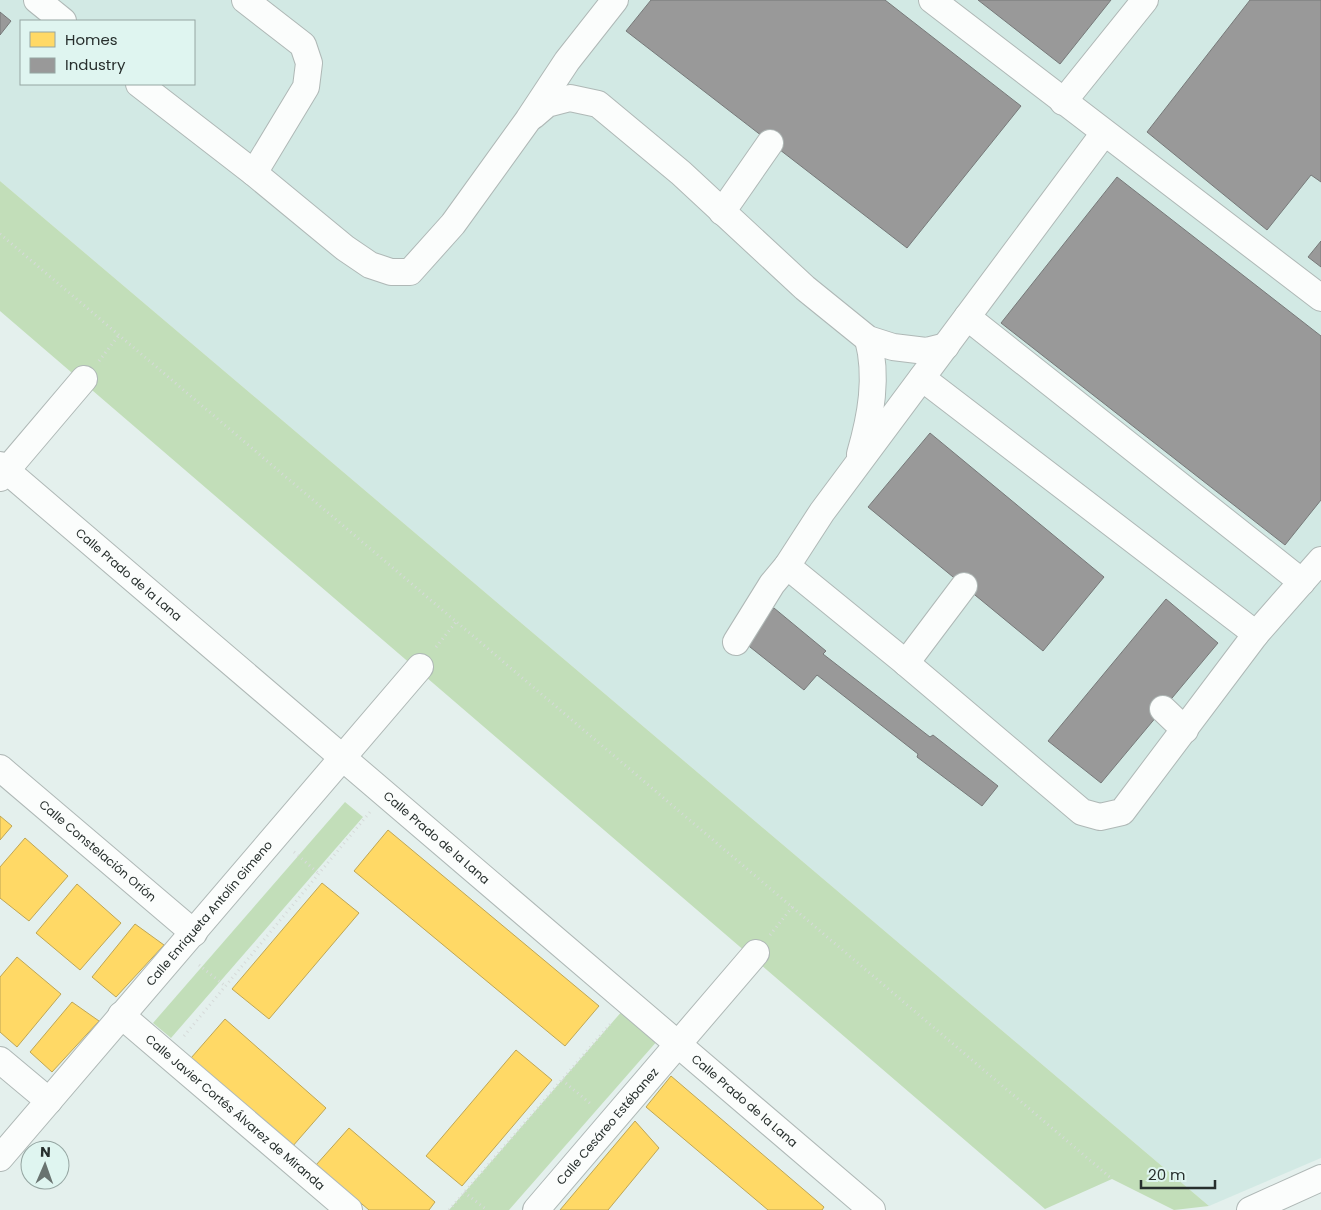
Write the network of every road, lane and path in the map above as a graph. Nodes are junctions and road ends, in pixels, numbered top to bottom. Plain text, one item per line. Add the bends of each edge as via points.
1 (37, 0) edge
2 (245, 0) edge
3 (615, 0) edge
4 (932, 0) edge
5 (1145, 0) edge
6 (62, 20) edge
7 (141, 85) edge
8 (1063, 102) junction
9 (528, 120) junction
10 (1104, 133) junction
11 (770, 143) dead end
12 (254, 173) junction
13 (722, 212) junction
14 (0, 234) edge
15 (1321, 298) edge
16 (968, 317) junction
17 (119, 335) junction
18 (868, 339) junction
19 (946, 346) junction
20 (922, 378) junction
21 (84, 379) joint
22 (857, 464) junction
23 (2, 472) edge
24 (1321, 560) edge
25 (787, 566) junction
26 (1302, 582) junction
27 (964, 586) dead end
28 (456, 622) junction
29 (1256, 634) junction
30 (736, 642) dead end
31 (906, 663) junction
32 (420, 667) joint
33 (1163, 709) dead end
34 (1185, 730) junction
35 (342, 756) junction
36 (0, 768) edge
37 (385, 794) junction
38 (294, 852) dead end
39 (318, 873) junction
40 (793, 906) junction
41 (194, 933) junction
42 (756, 953) joint
43 (199, 964) dead end
44 (224, 986) junction
45 (630, 1002) junction
46 (121, 1015) junction
47 (678, 1043) junction
48 (168, 1056) junction
49 (0, 1060) edge
50 (562, 1080) junction
51 (49, 1101) junction
52 (597, 1109) dead end
53 (0, 1158) edge
54 (1321, 1178) edge
55 (1112, 1179) dead end
56 (464, 1192) junction
57 (349, 1210) edge
58 (449, 1210) edge
59 (487, 1210) edge
60 (536, 1210) edge
61 (872, 1210) edge
62 (1250, 1210) edge

1 - 6 street
2 - 12 street via 302,45 309,63 306,87
3 - 9 street via 567,61
4 - 8 street
5 - 8 street
7 - 12 street
8 - 10 street
9 - 12 street via 453,224 410,272 391,272 370,265
9 - 13 street via 547,104 570,98 598,104
10 - 15 street
10 - 16 street
11 - 13 street
13 - 18 street via 805,288
14 - 17 path
16 - 19 street
16 - 26 street
17 - 21 path
17 - 28 path
18 - 19 street via 893,347 926,351
18 - 22 street via 873,359 873,392
19 - 20 street
20 - 22 street
20 - 29 street
21 - 23 street
22 - 25 street
23 - 35 street, Calle Prado de la Lana
24 - 26 street
25 - 30 street
25 - 31 street
26 - 29 street
27 - 31 street
28 - 32 path
28 - 40 path
29 - 34 street
31 - 34 street via 1082,812 1100,817 1122,812
32 - 35 street, Calle Enriqueta Antolín Gimeno
33 - 34 street
35 - 37 street, Calle Prado de la Lana
35 - 41 street, Calle Enriqueta Antolín Gimeno
36 - 41 street, Calle Constelación Orión
37 - 39 path
37 - 45 street, Calle Prado de la Lana
38 - 39 path
39 - 44 path
40 - 42 path
40 - 55 path
41 - 46 street, Calle Enriqueta Antolín Gimeno
42 - 47 street, Calle Cesáreo Estébanez
43 - 44 path
44 - 48 path
45 - 47 street, Calle Prado de la Lana
45 - 50 path
46 - 48 street, Calle Javier Cortés Álvarez de Miranda
46 - 51 street, Calle Enriqueta Antolín Gimeno
47 - 60 street, Calle Cesáreo Estébanez
47 - 61 street, Calle Prado de la Lana
48 - 57 street, Calle Javier Cortés Álvarez de Miranda
49 - 51 street
50 - 52 path
50 - 56 path
51 - 53 street, Calle Enriqueta Antolín Gimeno
54 - 62 street
56 - 58 path
56 - 59 path

